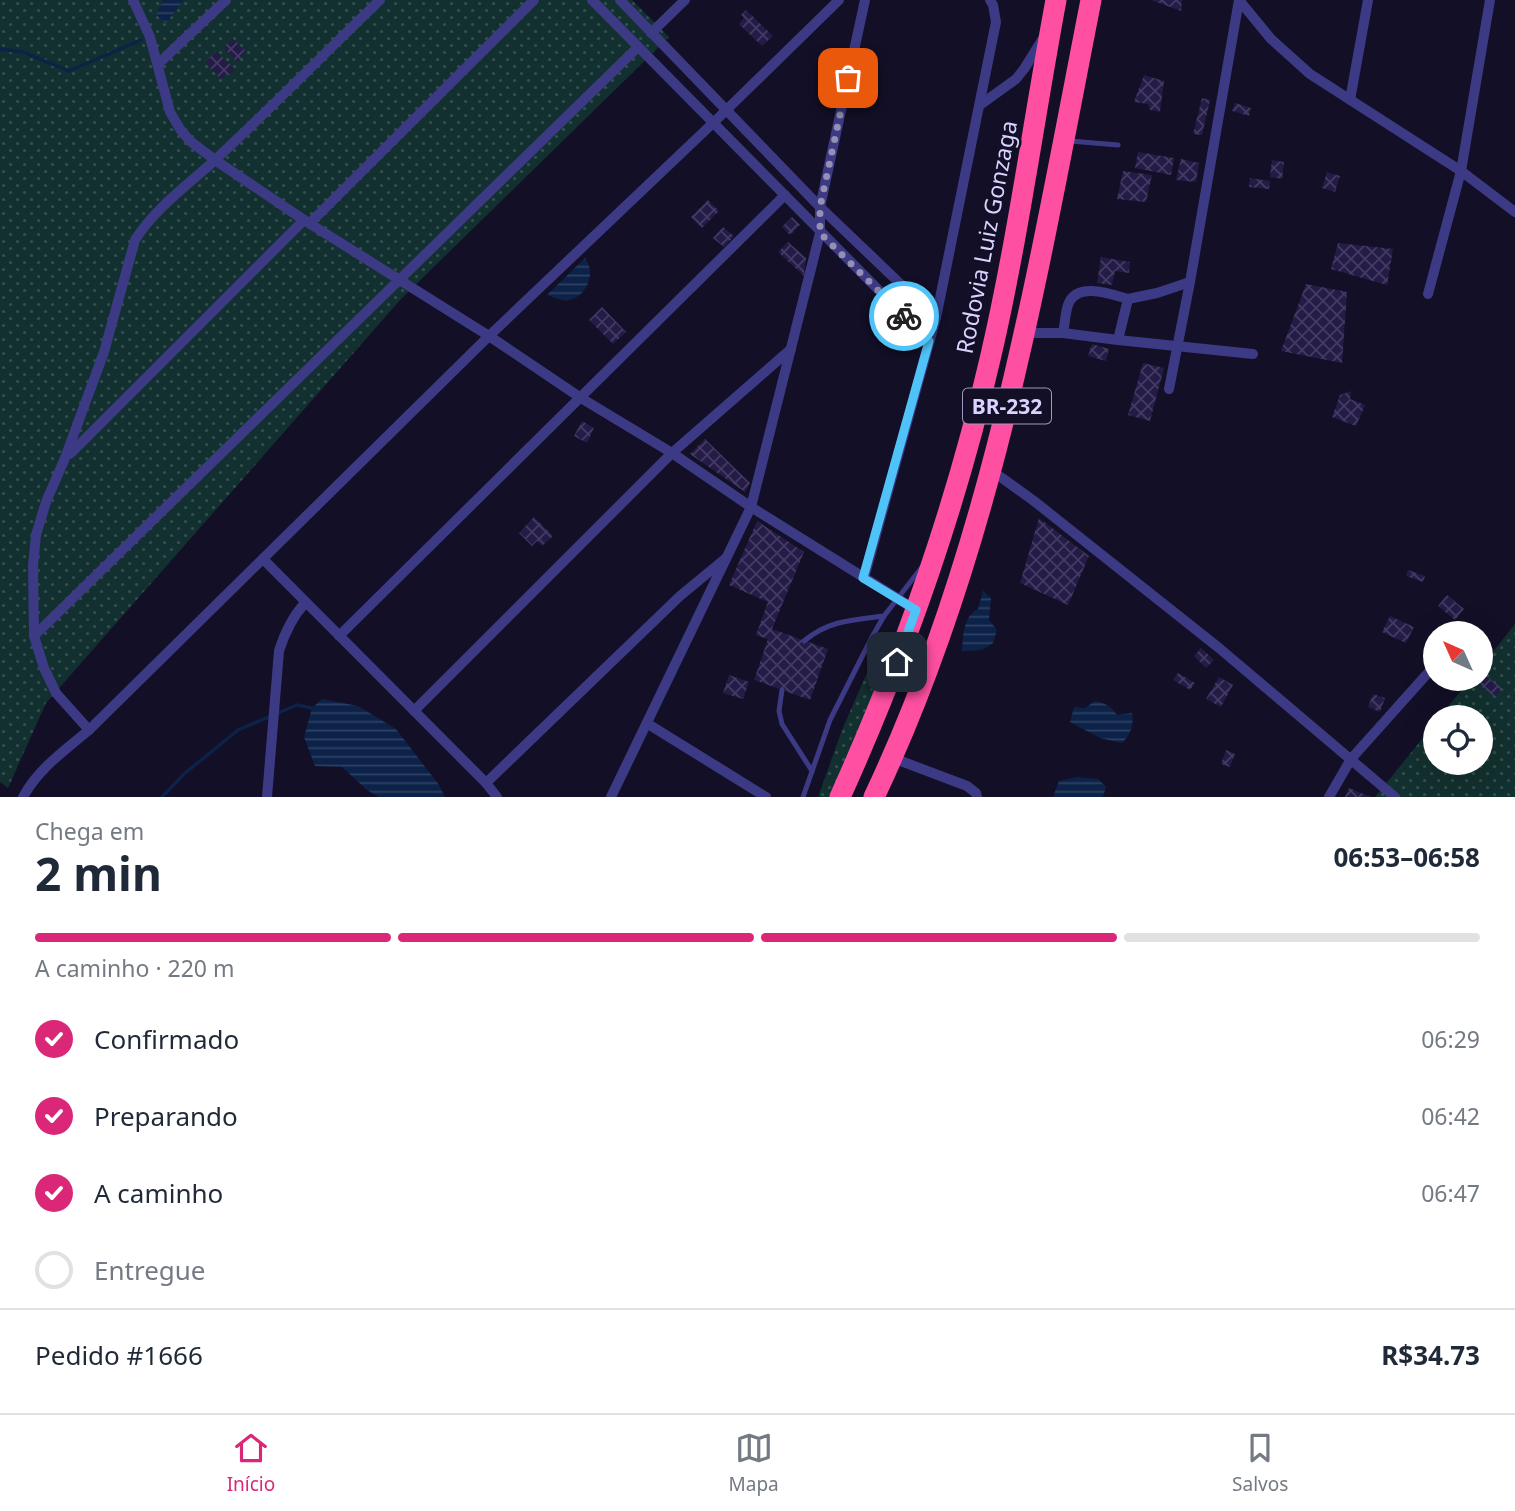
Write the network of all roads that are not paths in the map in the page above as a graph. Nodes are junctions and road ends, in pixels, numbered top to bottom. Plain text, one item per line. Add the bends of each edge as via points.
1 (133, 0) edge
2 (226, 0) edge
3 (380, 0) edge
4 (534, 0) edge
5 (592, 0) edge
6 (620, 0) edge
7 (685, 0) edge
8 (839, 0) edge
9 (865, 0) edge
10 (990, 0) edge
11 (1056, 0) edge
12 (1091, 0) edge
13 (1368, 0) edge
14 (1490, 0) edge
15 (1051, 24) junction
16 (651, 33) junction
17 (638, 47) junction
18 (158, 64) junction
19 (1350, 100) junction
20 (980, 105) junction
21 (726, 110) junction
22 (713, 124) junction
23 (1063, 141) junction
24 (1118, 145) dead end
25 (215, 160) junction
26 (1461, 171) junction
27 (785, 195) junction
28 (820, 207) junction
29 (1515, 212) edge
30 (307, 221) junction
31 (820, 233) junction
32 (399, 280) junction
33 (1190, 282) junction
34 (1428, 294) dead end
35 (1128, 299) junction
36 (936, 318) junction
37 (1026, 332) junction
38 (1063, 333) junction
39 (489, 336) junction
40 (1118, 340) junction
41 (929, 341) junction
42 (1177, 347) junction
43 (791, 349) junction
44 (1253, 354) dead end
45 (1169, 389) dead end
46 (580, 398) junction
47 (672, 453) junction
48 (65, 458) junction
49 (991, 470) junction
50 (751, 507) junction
51 (728, 556) junction
52 (262, 559) junction
53 (863, 578) junction
54 (306, 603) junction
55 (907, 604) junction
56 (884, 616) junction
57 (34, 636) junction
58 (339, 636) junction
59 (804, 641) dead end
60 (1423, 678) edge
61 (782, 690) dead end
62 (414, 711) junction
63 (648, 723) junction
64 (89, 730) junction
65 (893, 758) junction
66 (1351, 759) junction
67 (813, 771) junction
68 (486, 783) junction
69 (23, 796) edge
70 (267, 797) edge
71 (498, 797) edge
72 (611, 797) edge
73 (766, 797) edge
74 (803, 797) edge
75 (841, 797) edge
76 (874, 797) edge
77 (977, 797) edge
78 (1329, 797) edge
79 (1395, 797) edge

1 - 18 street
2 - 18 street
3 - 25 street
4 - 30 street
5 - 17 street
6 - 16 street
7 - 16 street
8 - 21 street
9 - 28 street
10 - 20 street via 996,22
11 - 15 highway, Rodovia Luiz Gonzaga / BR-232
12 - 23 highway, BR-232
13 - 19 street
14 - 26 street
15 - 20 street via 1016,79
15 - 55 highway, Rodovia Luiz Gonzaga / BR-232 via 992,354 938,545
16 - 21 street
17 - 22 street
17 - 32 street
18 - 25 street via 170,112 180,129
19 - 26 street
19 - 33 street via 1270,40 1239,0
20 - 36 street
21 - 22 street
21 - 28 street
22 - 27 street
22 - 39 street
23 - 24 lane
23 - 37 highway, BR-232
25 - 30 street
25 - 48 street via 156,214 135,240 104,352
26 - 29 street
26 - 34 street
27 - 31 street
27 - 46 street
28 - 31 street
28 - 36 street
30 - 32 street
30 - 48 street
31 - 41 street
31 - 43 street
32 - 39 street
32 - 57 street
33 - 35 street
33 - 42 street
35 - 38 street via 1099,291 1077,294 1068,304
35 - 40 street
36 - 41 street
37 - 38 street
37 - 49 highway, BR-232
38 - 40 street
39 - 46 street
39 - 52 street
40 - 42 street
41 - 53 street
42 - 44 street
42 - 45 street
43 - 47 street
43 - 50 street
46 - 47 street
46 - 58 street
47 - 50 street
47 - 62 street
48 - 57 street via 36,535
49 - 65 highway, BR-232 via 941,634
49 - 66 street via 1219,648
50 - 51 street
50 - 53 street
51 - 63 street
51 - 68 street via 680,596
52 - 54 street
52 - 64 street
53 - 55 street
54 - 58 street
54 - 70 street via 286,630 279,651
55 - 56 lane
55 - 75 highway, Rodovia Luiz Gonzaga / BR-232 via 868,736
56 - 59 lane via 830,624
56 - 67 lane via 830,720
57 - 64 street via 56,694
58 - 62 street
60 - 66 street
61 - 67 lane via 782,724
62 - 68 street
63 - 72 street
63 - 73 street
64 - 69 street via 33,779
65 - 76 highway, BR-232
65 - 77 street via 967,786
66 - 78 street
66 - 79 street
67 - 74 lane
68 - 71 street

